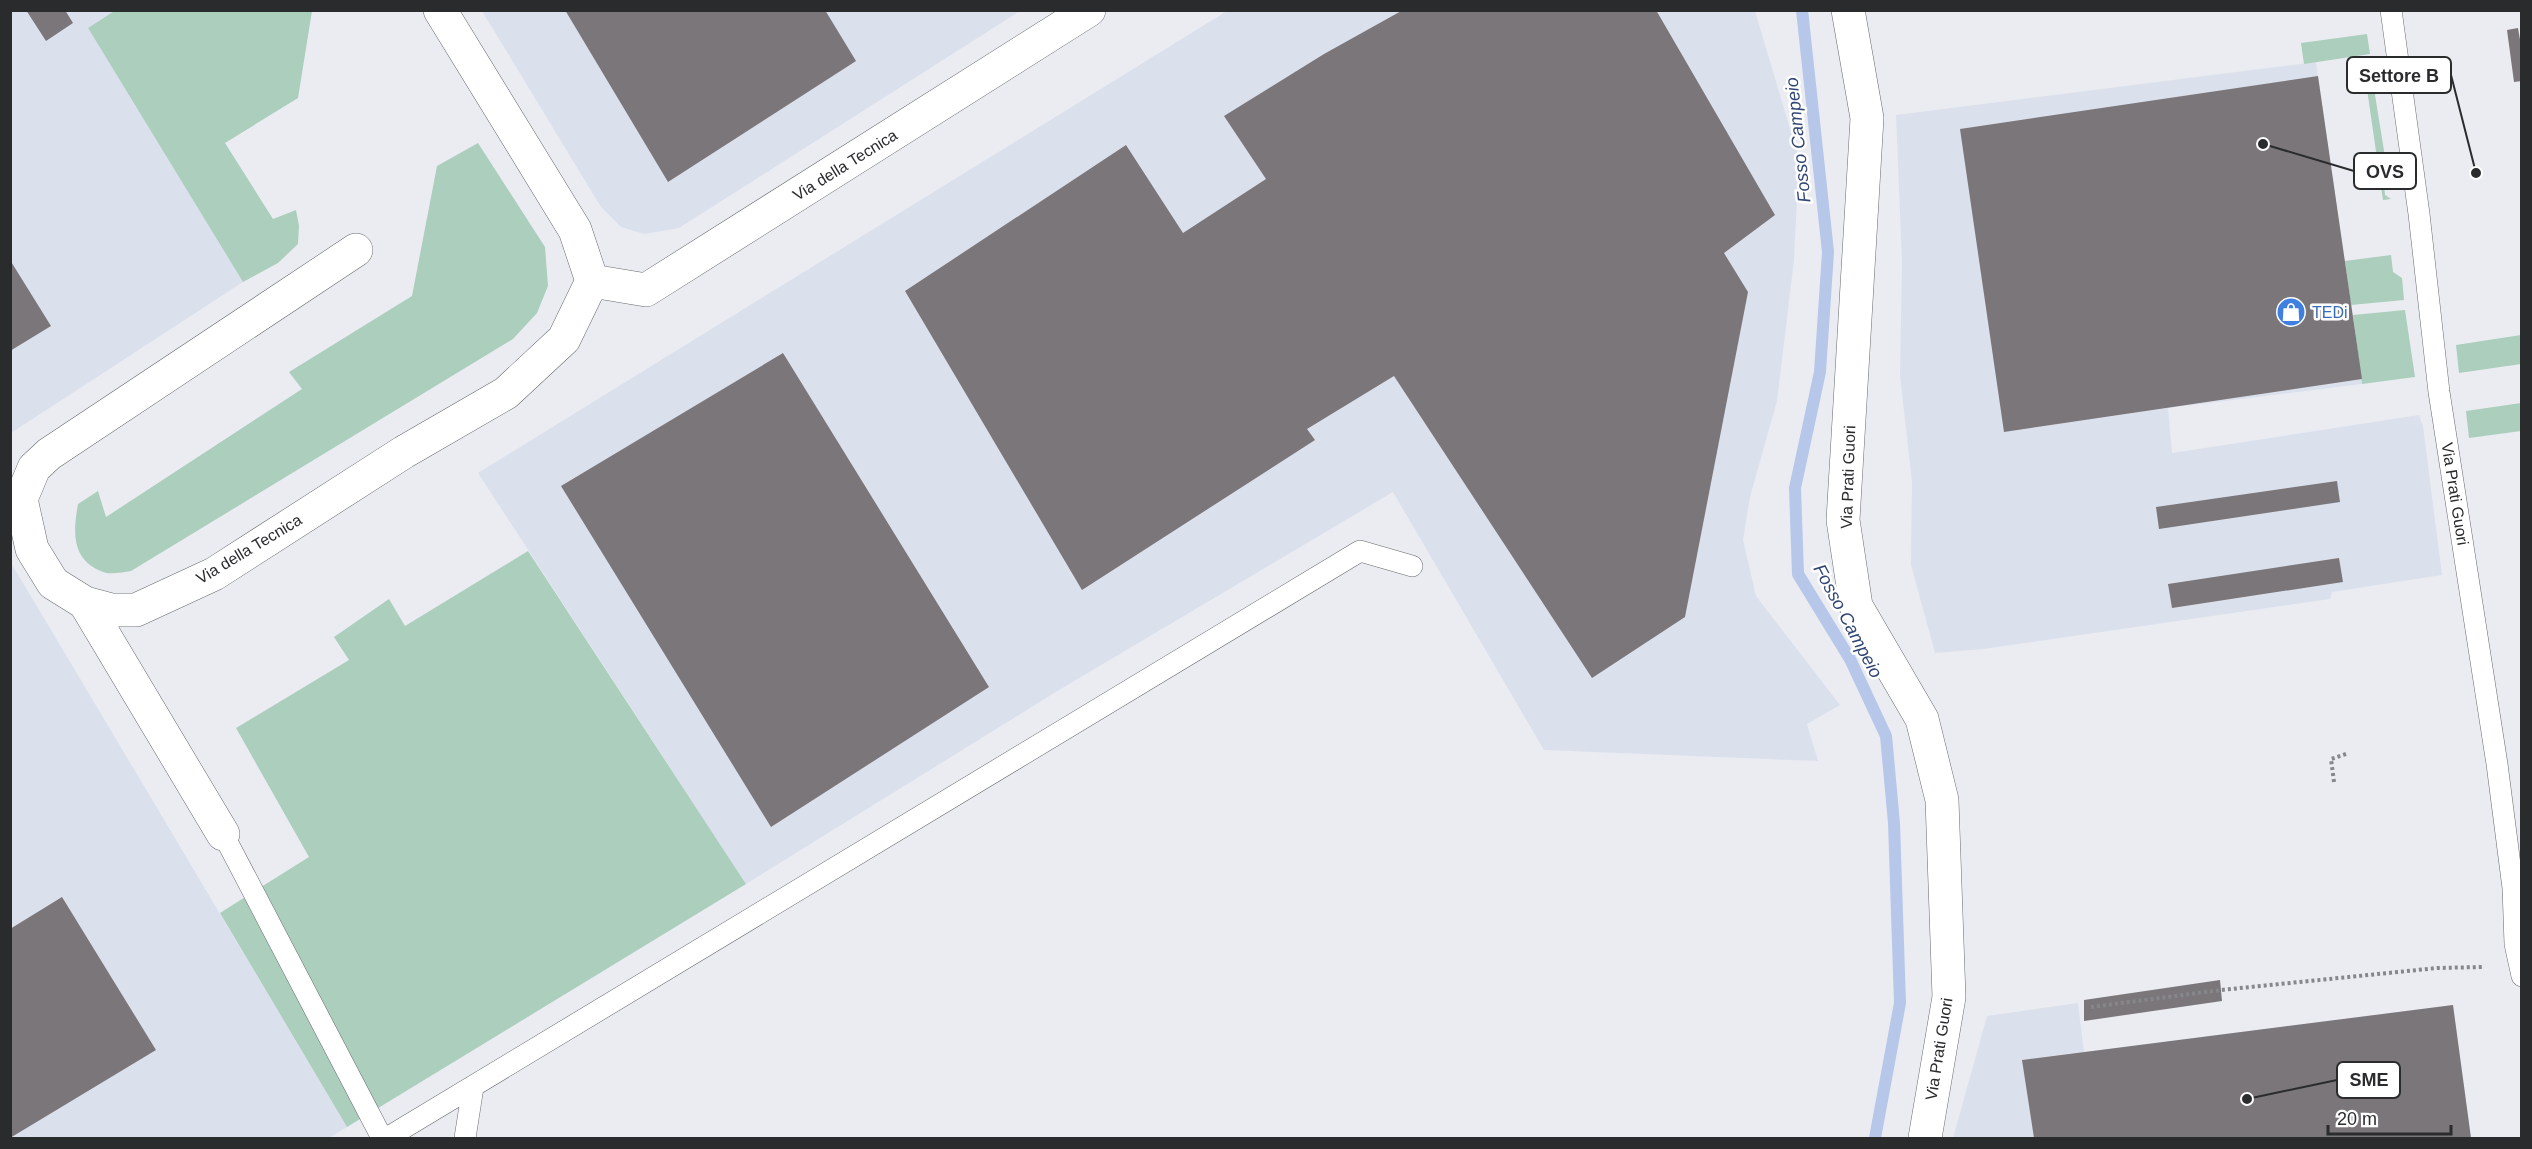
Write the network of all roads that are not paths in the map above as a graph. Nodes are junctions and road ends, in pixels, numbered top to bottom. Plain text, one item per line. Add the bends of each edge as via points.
1 (440, 10) edge
2 (1089, 10) edge
3 (1848, 10) edge
4 (2391, 10) edge
5 (356, 250) dead end
6 (592, 281) junction
7 (1412, 566) dead end
8 (86, 603) junction
9 (222, 834) joint
10 (2522, 976) edge
11 (473, 1087) junction
12 (382, 1138) edge
13 (387, 1138) edge
14 (465, 1138) edge
15 (1925, 1138) edge

1 - 6 street via 575,230
2 - 6 street, Via della Tecnica via 646,290
3 - 15 street, Via Prati Guori via 1867,118 1843,520 1856,606 1922,719 1942,800 1949,997
4 - 10 lane, Via Prati Guori via 2439,392 2497,764
5 - 8 street, Via della Tecnica via 49,454 34,468 21,499 32,549 53,583
6 - 8 street, Via della Tecnica via 564,339 506,393 214,574 136,610 111,610
7 - 11 lane via 1360,551
8 - 9 street
9 - 12 lane
11 - 13 lane
11 - 14 lane

